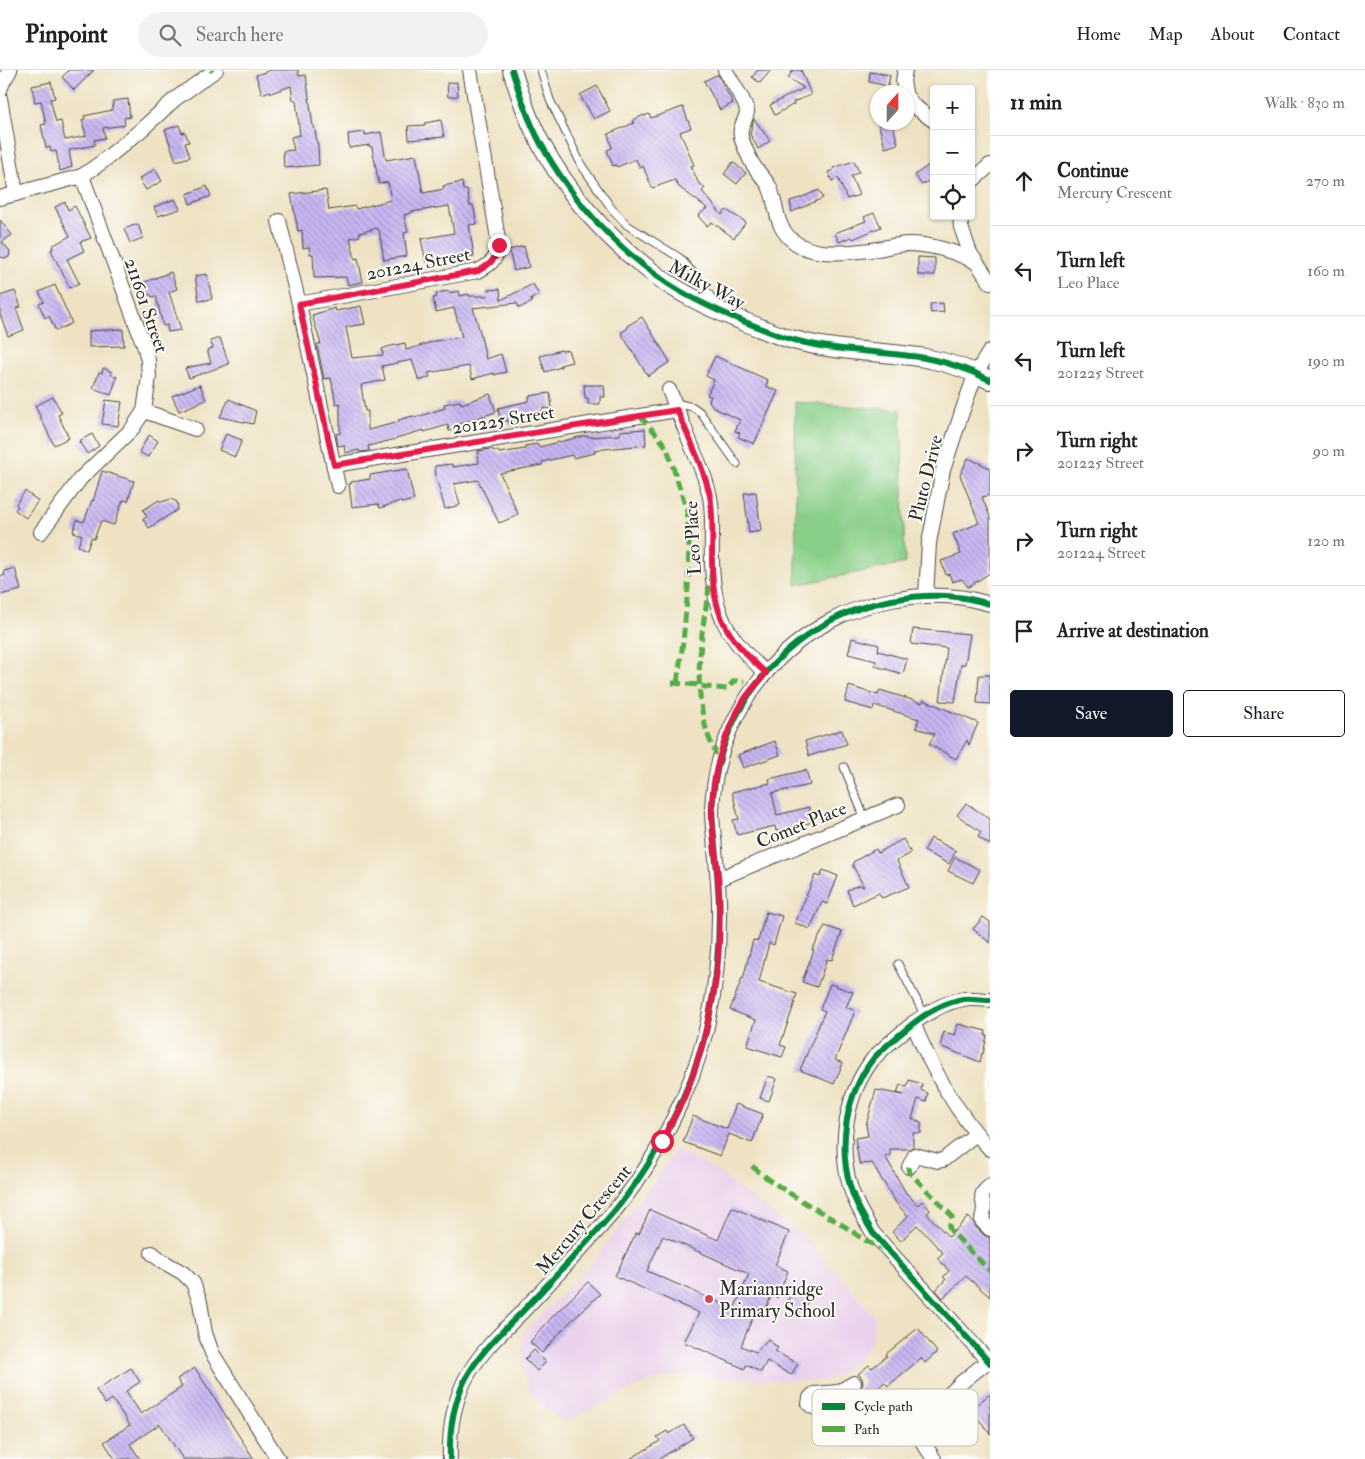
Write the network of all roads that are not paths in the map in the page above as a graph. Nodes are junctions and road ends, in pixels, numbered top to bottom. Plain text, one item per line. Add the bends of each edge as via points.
1 (10, 70) edge
2 (216, 70) edge
3 (470, 70) edge
4 (512, 70) edge
5 (540, 70) edge
6 (725, 70) edge
7 (905, 70) edge
8 (905, 85) edge
9 (0, 90) edge
10 (0, 98) edge
11 (915, 107) edge
12 (930, 118) edge
13 (990, 165) edge
14 (82, 176) junction
15 (975, 178) edge
16 (16, 194) junction
17 (0, 198) edge
18 (961, 220) edge
19 (279, 221) dead end
20 (974, 261) junction
21 (990, 282) edge
22 (299, 304) junction
23 (722, 313) junction
24 (990, 351) edge
25 (983, 376) edge
26 (674, 401) junction
27 (144, 411) junction
28 (195, 429) dead end
29 (737, 464) dead end
30 (334, 465) junction
31 (338, 486) dead end
32 (41, 532) dead end
33 (926, 596) junction
34 (990, 604) edge
35 (766, 673) junction
36 (844, 767) dead end
37 (898, 805) dead end
38 (865, 818) junction
39 (718, 879) junction
40 (898, 964) dead end
41 (990, 1000) edge
42 (919, 1020) junction
43 (976, 1134) junction
44 (990, 1149) edge
45 (909, 1167) dead end
46 (990, 1186) edge
47 (990, 1229) edge
48 (152, 1253) dead end
49 (989, 1362) edge
50 (854, 1384) dead end
51 (844, 1389) edge
52 (955, 1389) edge
53 (925, 1446) edge
54 (278, 1459) edge
55 (450, 1459) edge
56 (934, 1459) edge

1 - 9 street
2 - 14 street
3 - 22 street, 201224 Street via 499,245 493,261 478,271
4 - 23 street, Milky Way via 541,143 574,195 595,220 634,258 668,283
5 - 23 lane via 550,100 582,166 612,209 627,225 680,258
6 - 20 street via 747,111 740,131 751,162 769,187 781,227 796,242 809,250 828,252 924,245 958,253
7 - 8 street
10 - 16 street
11 - 12 street
13 - 15 street
14 - 16 street
14 - 27 street, 211601 Street via 148,360
16 - 17 street
18 - 20 street
19 - 22 street
20 - 21 street
22 - 30 street
23 - 25 street, Milky Way via 794,340 926,358
24 - 25 street, Pluto Drive
25 - 33 street, Pluto Drive via 943,470 929,543
26 - 29 lane via 700,412
26 - 30 street, 201225 Street
26 - 35 street, Leo Place via 710,496 714,591 719,614 747,657
27 - 28 street
27 - 32 street, 211601 Street via 132,429 80,479
30 - 31 street
33 - 34 street, Mercury Crescent via 956,596
33 - 35 street, Mercury Crescent via 876,603 841,615 798,641
35 - 39 street, Mercury Crescent via 737,713 718,766 712,813
36 - 38 lane
37 - 38 street, Comet Place
38 - 39 street, Comet Place
39 - 55 street, Mercury Crescent via 718,959 711,1010 683,1100 653,1157 627,1195 592,1238 470,1371 452,1420
40 - 42 lane
41 - 42 street via 964,999 942,1006
42 - 43 street via 926,1054
42 - 49 street via 890,1042 873,1059 861,1078 847,1120 846,1170 859,1210 873,1234
43 - 44 street
43 - 45 street via 943,1160 938,1162 915,1155
46 - 47 street via 981,1198 984,1209 982,1221
48 - 54 street via 183,1272 192,1283 212,1353
49 - 52 street
50 - 51 street
53 - 56 street

